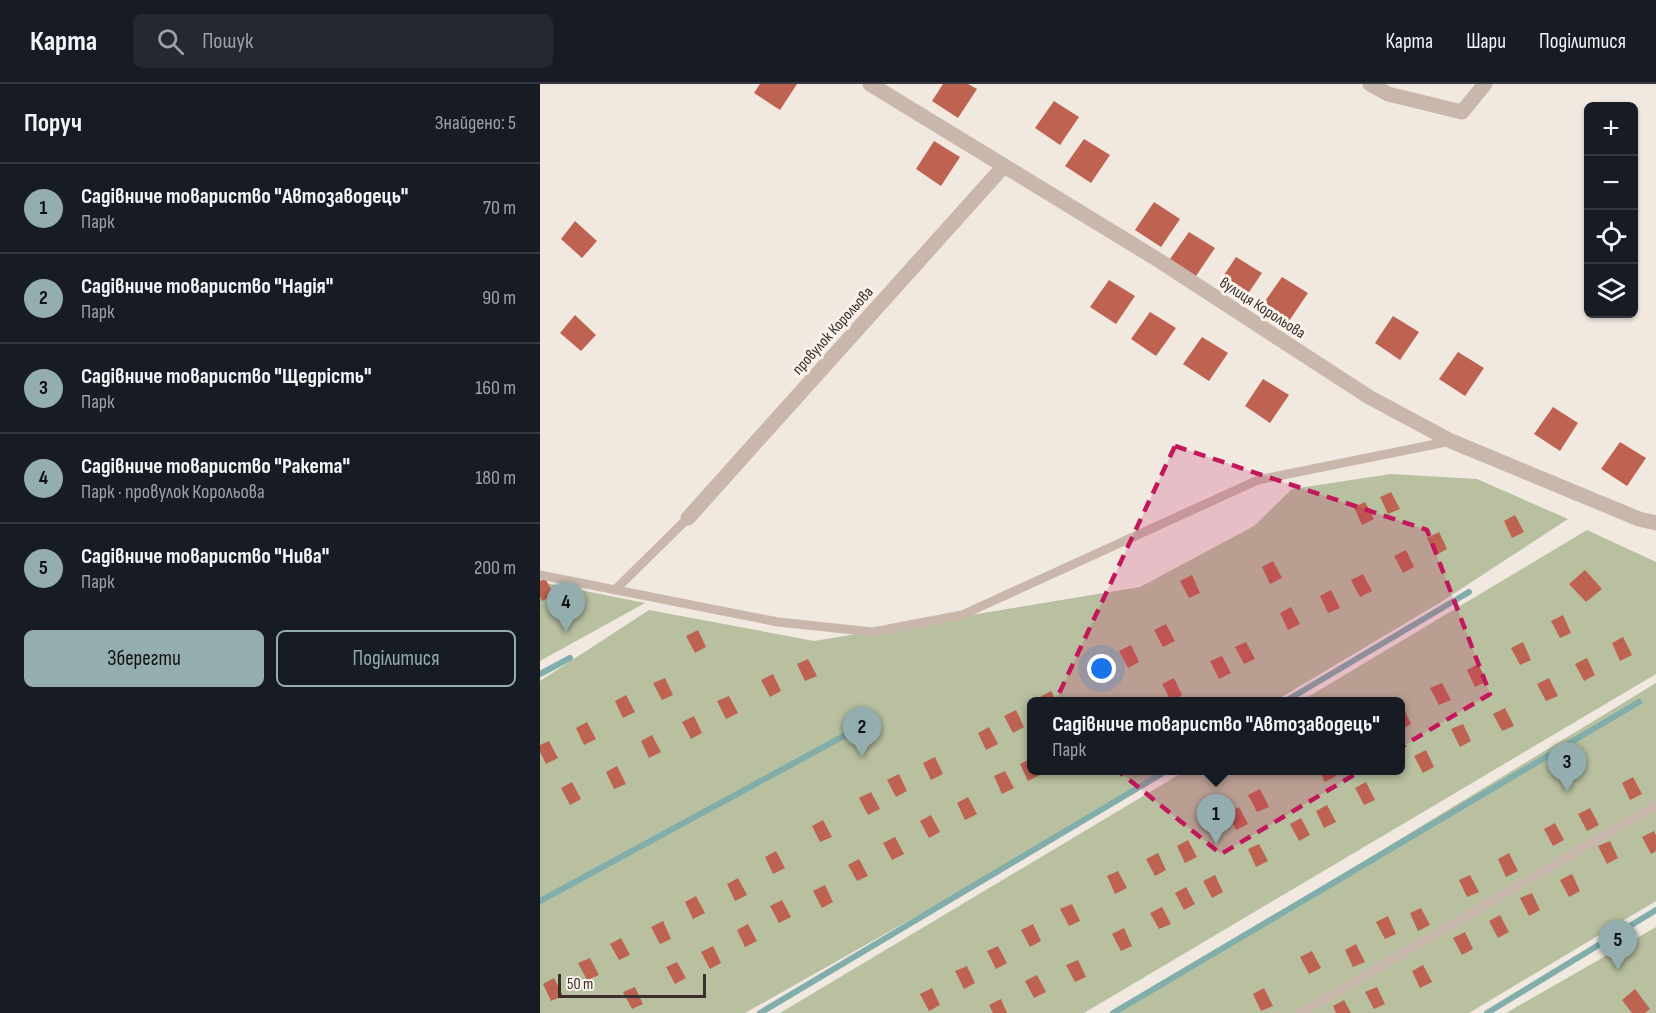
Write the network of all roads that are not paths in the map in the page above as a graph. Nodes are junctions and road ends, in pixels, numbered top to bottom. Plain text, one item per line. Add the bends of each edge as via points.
1 (870, 84) edge
2 (1370, 84) edge
3 (1485, 84) edge
4 (1004, 166) junction
5 (1451, 441) junction
6 (688, 518) joint
7 (1656, 522) edge
8 (540, 575) edge
9 (615, 590) junction
10 (1656, 805) edge
11 (1301, 1013) edge

1 - 4 street, вулиця Корольова
2 - 3 street via 1388,94 1462,112
4 - 5 street, вулиця Корольова via 1155,258 1369,397
4 - 6 street, провулок Корольова
5 - 7 street, вулиця Корольова via 1639,519
5 - 9 lane via 1258,480 962,615 873,632 778,622
6 - 9 lane
8 - 9 lane
10 - 11 lane

